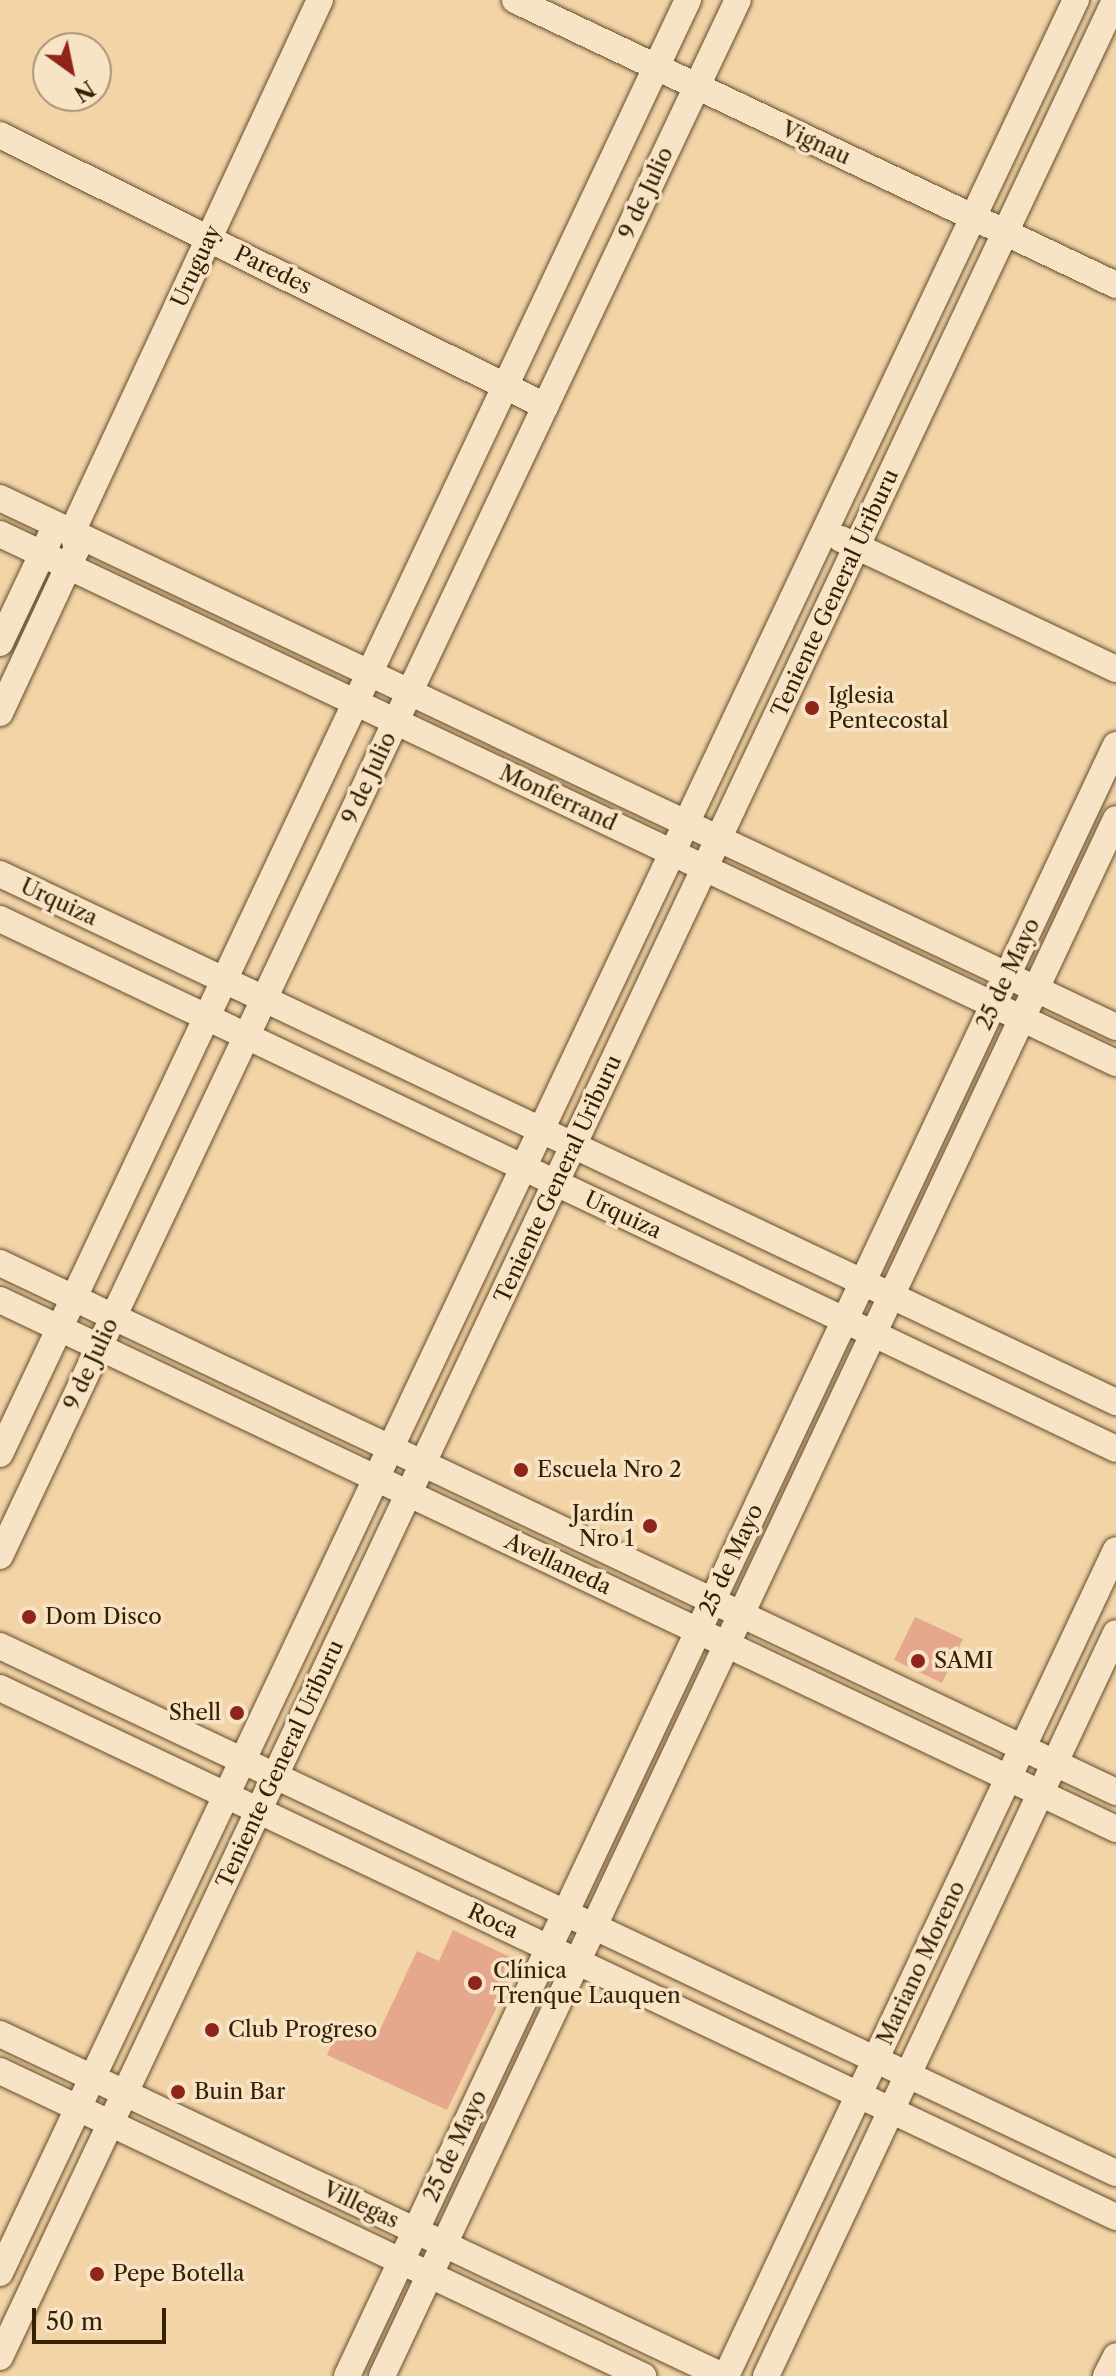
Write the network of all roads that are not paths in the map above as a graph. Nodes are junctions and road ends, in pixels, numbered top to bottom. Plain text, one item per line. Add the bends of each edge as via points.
1 (320, 0) edge
2 (515, 0) edge
3 (688, 0) edge
4 (738, 0) edge
5 (1076, 0) edge
6 (1115, 0) edge
7 (657, 67) junction
8 (697, 86) junction
9 (0, 135) edge
10 (973, 217) junction
11 (1005, 233) junction
12 (208, 238) junction
13 (1116, 285) edge
14 (506, 386) junction
15 (545, 406) junction
16 (0, 498) edge
17 (72, 532) junction
18 (825, 532) junction
19 (0, 534) edge
20 (856, 547) junction
21 (42, 553) junction
22 (69, 566) junction
23 (0, 643) edge
24 (1116, 669) edge
25 (370, 673) junction
26 (410, 692) junction
27 (356, 702) junction
28 (0, 713) edge
29 (396, 721) junction
30 (1116, 745) edge
31 (1116, 819) edge
32 (686, 824) junction
33 (718, 839) junction
34 (673, 853) junction
35 (705, 868) junction
36 (0, 874) edge
37 (0, 919) edge
38 (1007, 976) junction
39 (225, 980) junction
40 (1036, 989) junction
41 (264, 999) junction
42 (993, 1005) junction
43 (207, 1017) junction
44 (1022, 1018) junction
45 (1116, 1027) edge
46 (246, 1036) junction
47 (1116, 1063) edge
48 (541, 1130) junction
49 (573, 1145) junction
50 (523, 1168) junction
51 (555, 1183) junction
52 (0, 1263) edge
53 (863, 1282) junction
54 (891, 1295) junction
55 (74, 1298) junction
56 (0, 1300) edge
57 (114, 1317) junction
58 (845, 1320) junction
59 (60, 1328) junction
60 (873, 1334) junction
61 (99, 1347) junction
62 (1116, 1402) edge
63 (391, 1448) junction
64 (1116, 1449) edge
65 (0, 1454) edge
66 (423, 1463) junction
67 (376, 1478) junction
68 (409, 1493) junction
69 (1116, 1550) edge
70 (0, 1556) edge
71 (712, 1600) junction
72 (741, 1614) junction
73 (698, 1631) junction
74 (1116, 1633) edge
75 (727, 1644) junction
76 (0, 1646) edge
77 (0, 1688) edge
78 (1023, 1748) junction
79 (243, 1761) junction
80 (1055, 1763) junction
81 (275, 1776) junction
82 (1009, 1778) junction
83 (1116, 1792) edge
84 (1040, 1793) junction
85 (226, 1795) junction
86 (259, 1811) junction
87 (1116, 1829) edge
88 (565, 1913) junction
89 (594, 1926) junction
90 (549, 1948) junction
91 (577, 1961) junction
92 (0, 2034) edge
93 (875, 2060) junction
94 (0, 2071) edge
95 (908, 2075) junction
96 (93, 2078) junction
97 (125, 2093) junction
98 (859, 2095) junction
99 (78, 2108) junction
100 (891, 2110) junction
101 (111, 2124) junction
102 (1116, 2173) edge
103 (1116, 2217) edge
104 (415, 2231) junction
105 (444, 2244) junction
106 (401, 2261) junction
107 (0, 2273) edge
108 (429, 2275) junction
109 (1116, 2356) edge
110 (0, 2357) edge
111 (347, 2376) edge
112 (382, 2376) edge
113 (643, 2376) edge
114 (724, 2376) edge
115 (766, 2376) edge
116 (1106, 2376) edge

1 - 12 street, Uruguay
2 - 7 street, Vignau
3 - 7 street, 9 de Julio
4 - 8 street, 9 de Julio
5 - 10 street, Teniente General Uriburu
6 - 11 street, Teniente General Uriburu
7 - 8 street, Vignau
7 - 14 street, 9 de Julio
8 - 10 street, Vignau
8 - 15 street, 9 de Julio
9 - 12 street, Paredes
10 - 11 street, Vignau
10 - 18 street, Teniente General Uriburu
11 - 13 street, Vignau
11 - 20 street, Teniente General Uriburu
12 - 14 street, Paredes
12 - 17 street, Uruguay
14 - 15 street, Paredes
14 - 25 street, 9 de Julio
15 - 26 street, 9 de Julio
16 - 17 street, Monferrand
17 - 21 street via 51,535
17 - 22 street, Uruguay via 77,548
17 - 25 street, Monferrand
18 - 20 street
18 - 32 street, Teniente General Uriburu
19 - 21 street, Monferrand
20 - 24 street
20 - 33 street, Teniente General Uriburu
21 - 22 street, Monferrand
21 - 23 street
22 - 27 street, Monferrand
22 - 28 street, Uruguay
25 - 26 street, Monferrand
25 - 27 street, 9 de Julio
26 - 29 street, 9 de Julio
26 - 32 street, Monferrand
27 - 29 street, Monferrand
27 - 39 street, 9 de Julio
29 - 34 street, Monferrand
29 - 41 street, 9 de Julio
30 - 38 street, 25 de Mayo
31 - 40 street, 25 de Mayo
32 - 33 street, Monferrand
32 - 34 street, Teniente General Uriburu
33 - 35 street, Teniente General Uriburu
33 - 38 street, Monferrand
34 - 35 street, Monferrand
34 - 48 street, Teniente General Uriburu
35 - 42 street, Monferrand
35 - 49 street, Teniente General Uriburu
36 - 39 street, Urquiza
37 - 43 street, Urquiza
38 - 40 street, Monferrand
38 - 42 street, 25 de Mayo
39 - 41 street, Urquiza
39 - 43 street, 9 de Julio
40 - 44 street, 25 de Mayo
40 - 45 street, Monferrand
41 - 46 street, 9 de Julio
41 - 48 street, Urquiza
42 - 44 street, Monferrand
42 - 53 street, 25 de Mayo
43 - 46 street, Urquiza
43 - 55 street, 9 de Julio
44 - 47 street, Monferrand
44 - 54 street, 25 de Mayo
46 - 50 street, Urquiza
46 - 57 street, 9 de Julio
48 - 49 street, Urquiza
48 - 50 street, Teniente General Uriburu
49 - 51 street, Teniente General Uriburu
49 - 53 street, Urquiza
50 - 51 street, Urquiza
50 - 63 street, Teniente General Uriburu
51 - 58 street, Urquiza
51 - 66 street, Teniente General Uriburu
52 - 55 street, Avellaneda
53 - 54 street, Urquiza
53 - 58 street, 25 de Mayo
54 - 60 street, 25 de Mayo
54 - 62 street, Urquiza
55 - 57 street, Avellaneda
55 - 59 street, 9 de Julio
56 - 59 street, Avellaneda
57 - 61 street, 9 de Julio
57 - 63 street, Avellaneda
58 - 60 street, Urquiza
58 - 71 street, 25 de Mayo
59 - 61 street, Avellaneda
59 - 65 street, 9 de Julio
60 - 64 street, Urquiza
60 - 72 street, 25 de Mayo
61 - 67 street, Avellaneda
61 - 70 street, 9 de Julio
63 - 66 street, Avellaneda
63 - 67 street, Teniente General Uriburu
66 - 68 street, Teniente General Uriburu
66 - 71 street, Avellaneda
67 - 68 street, Avellaneda
67 - 79 street, Teniente General Uriburu
68 - 73 street, Avellaneda
68 - 81 street, Teniente General Uriburu
69 - 78 street, Mariano Moreno
71 - 72 street, Avellaneda
71 - 73 street, 25 de Mayo
72 - 75 street, 25 de Mayo
72 - 78 street, Avellaneda
73 - 75 street, Avellaneda
73 - 88 street, 25 de Mayo
74 - 80 street, Mariano Moreno
75 - 82 street, Avellaneda
75 - 89 street, 25 de Mayo
76 - 79 street, Roca
77 - 85 street, Roca
78 - 80 street, Avellaneda
78 - 82 street, Mariano Moreno
79 - 81 street, Roca
79 - 85 street, Teniente General Uriburu
80 - 83 street, Avellaneda
80 - 84 street, Mariano Moreno
81 - 86 street, Teniente General Uriburu
81 - 88 street, Roca
82 - 84 street, Avellaneda
82 - 93 street, Mariano Moreno
84 - 87 street, Avellaneda
84 - 95 street, Mariano Moreno
85 - 86 street, Roca
85 - 96 street, Teniente General Uriburu
86 - 90 street, Roca
86 - 97 street, Teniente General Uriburu
88 - 89 street, Roca
88 - 90 street, 25 de Mayo
89 - 91 street, 25 de Mayo
89 - 93 street, Roca
90 - 91 street, Roca
90 - 104 street, 25 de Mayo
91 - 98 street, Roca
91 - 105 street, 25 de Mayo
92 - 96 street, Villegas
93 - 95 street, Roca
93 - 98 street, Mariano Moreno
94 - 99 street, Villegas
95 - 100 street, Mariano Moreno
95 - 102 street, Roca
96 - 97 street, Villegas
96 - 99 street, Teniente General Uriburu
97 - 101 street, Teniente General Uriburu
97 - 104 street, Villegas
98 - 100 street, Roca
98 - 114 street, Mariano Moreno
99 - 101 street, Villegas
99 - 107 street, Teniente General Uriburu
100 - 103 street, Roca
100 - 115 street, Mariano Moreno
101 - 106 street, Villegas
101 - 110 street, Teniente General Uriburu
104 - 105 street, Villegas
104 - 106 street, 25 de Mayo
105 - 108 street, 25 de Mayo
105 - 114 street, Villegas
106 - 108 street, Villegas
106 - 111 street, 25 de Mayo
108 - 112 street, 25 de Mayo
108 - 113 street, Villegas
109 - 116 street

